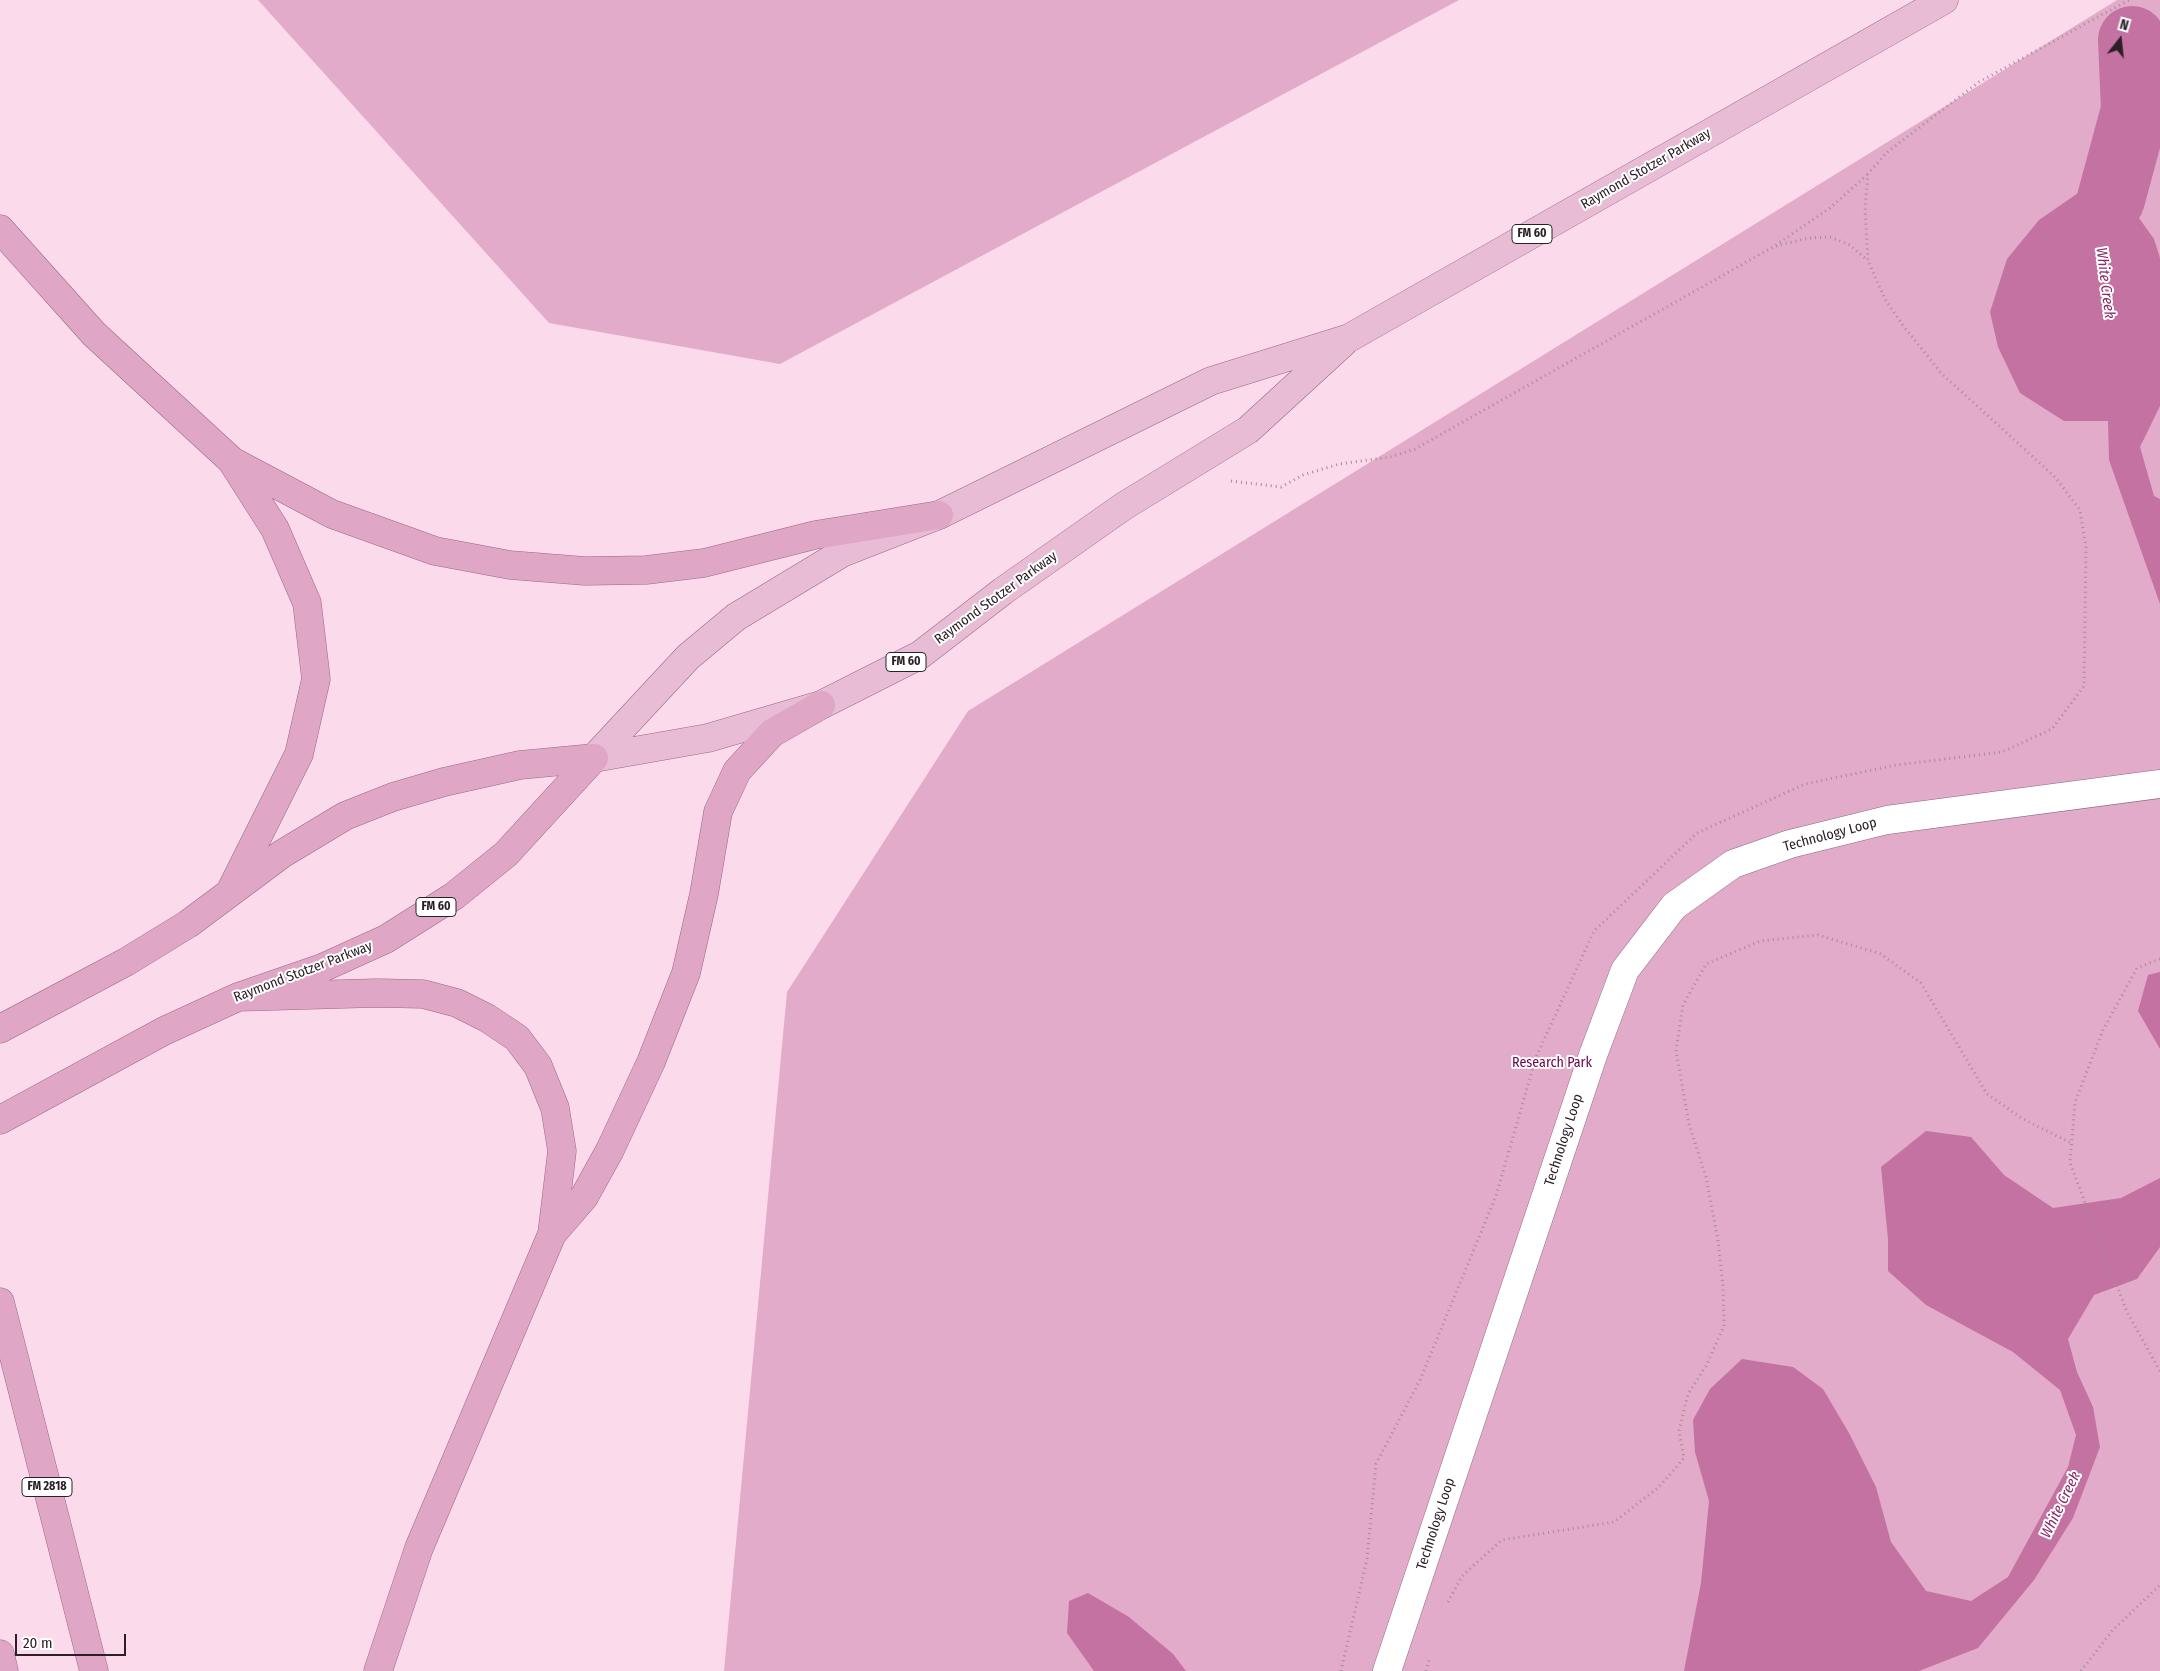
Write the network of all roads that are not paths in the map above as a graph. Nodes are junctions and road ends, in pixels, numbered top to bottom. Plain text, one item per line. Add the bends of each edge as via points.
1 (1944, 0) edge
2 (0, 229) edge
3 (1349, 338) junction
4 (232, 461) junction
5 (939, 516) junction
6 (821, 705) junction
7 (594, 758) junction
8 (2160, 784) edge
9 (230, 891) junction
10 (238, 997) junction
11 (0, 1029) edge
12 (0, 1120) edge
13 (552, 1234) junction
14 (0, 1302) edge
15 (0, 1654) edge
16 (4, 1671) edge
17 (94, 1671) edge
18 (378, 1671) edge
19 (1387, 1671) edge

1 - 3 main road, Raymond Stotzer Parkway / FM 60
2 - 4 highway via 94,334
3 - 5 main road, Raymond Stotzer Parkway / FM 60 via 1211,381
3 - 6 main road, Raymond Stotzer Parkway / FM 60 via 1248,430 1124,506 920,654
4 - 5 highway via 332,514 434,551 510,565 585,571 646,570 704,563 814,535
4 - 9 highway via 275,529 307,603 316,679 299,754
5 - 7 main road, Raymond Stotzer Parkway / FM 60 via 842,553 736,617 688,657
6 - 7 main road, Raymond Stotzer Parkway / FM 60 via 708,738
6 - 13 highway via 772,733 737,770 718,812 686,973 651,1062 588,1189
7 - 9 highway, Raymond Stotzer Parkway / FM 60 via 520,765 393,797 345,816 282,854
7 - 10 highway, Raymond Stotzer Parkway / FM 60 via 506,854 454,896 386,939 322,968
8 - 19 street, Technology Loop via 1887,820 1790,844 1732,864 1674,906 1625,970 1596,1046
9 - 11 highway, Raymond Stotzer Parkway / FM 60 via 188,924 126,962
10 - 12 highway, Raymond Stotzer Parkway / FM 60 via 164,1030
10 - 13 highway via 377,992 423,994 457,1003 517,1038 538,1066 556,1116 562,1151
13 - 18 highway via 418,1548
14 - 17 highway, FM 2818
15 - 16 highway

